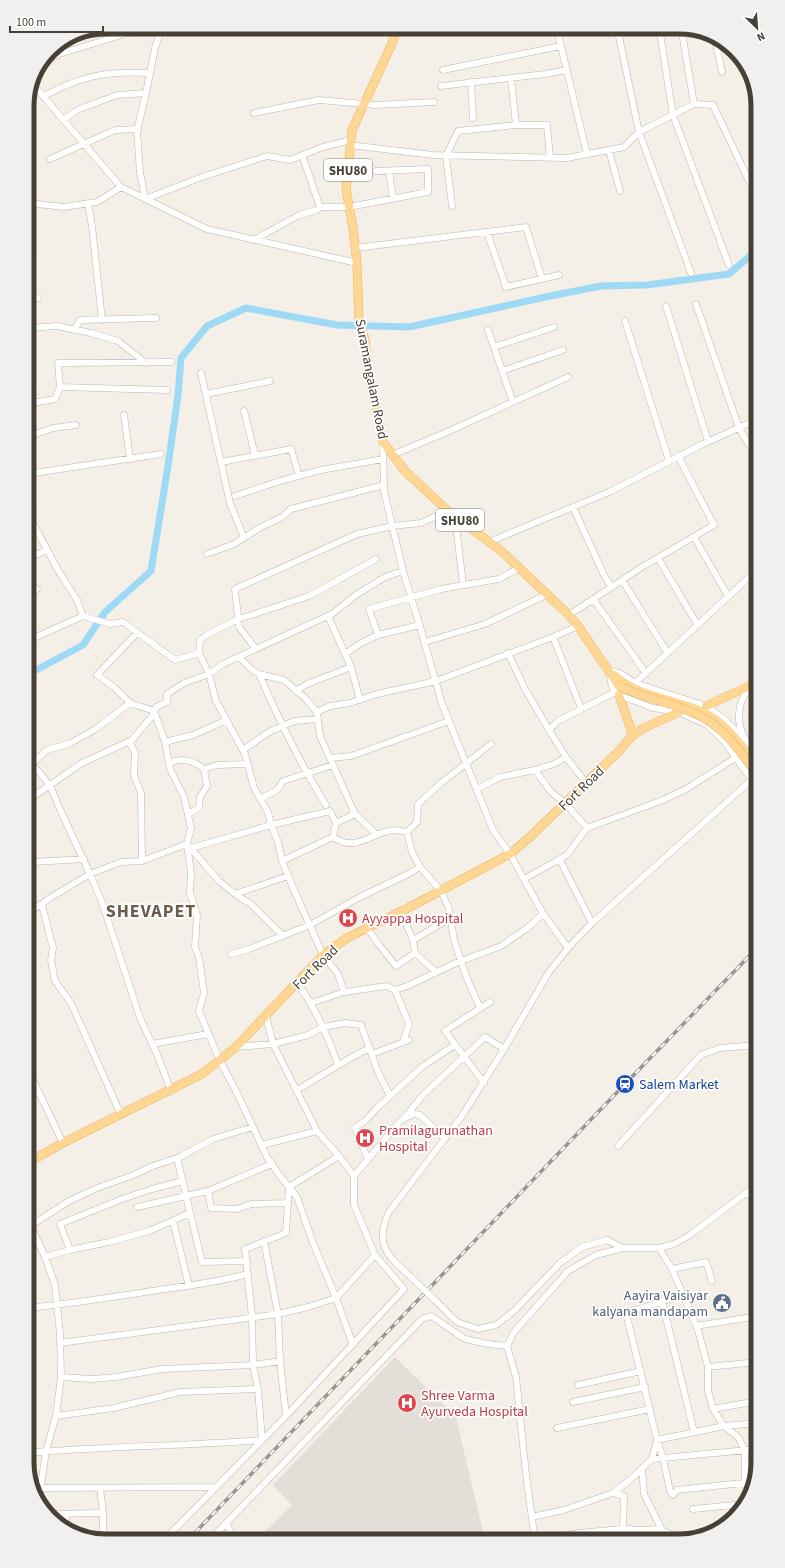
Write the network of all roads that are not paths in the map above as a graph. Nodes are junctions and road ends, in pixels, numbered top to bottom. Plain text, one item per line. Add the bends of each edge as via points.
1 (125, 34) edge
2 (160, 34) edge
3 (395, 34) edge
4 (558, 34) dead end
5 (618, 34) edge
6 (660, 34) edge
7 (682, 34) edge
8 (716, 45) edge
9 (561, 46) junction
10 (52, 58) edge
11 (443, 70) dead end
12 (567, 70) junction
13 (722, 72) dead end
14 (150, 73) junction
15 (511, 78) junction
16 (471, 82) junction
17 (441, 86) dead end
18 (36, 87) edge
19 (146, 93) junction
20 (44, 96) junction
21 (434, 102) dead end
22 (365, 103) junction
23 (694, 104) junction
24 (254, 113) dead end
25 (673, 115) junction
26 (473, 118) dead end
27 (64, 120) junction
28 (516, 125) junction
29 (138, 129) junction
30 (639, 132) junction
31 (351, 142) junction
32 (83, 143) junction
33 (609, 150) junction
34 (587, 154) junction
35 (302, 155) junction
36 (446, 156) junction
37 (550, 158) junction
38 (50, 159) dead end
39 (388, 170) junction
40 (376, 171) dead end
41 (751, 185) edge
42 (121, 187) junction
43 (620, 191) dead end
44 (145, 199) junction
45 (393, 199) junction
46 (88, 203) junction
47 (34, 204) edge
48 (452, 206) dead end
49 (320, 207) junction
50 (349, 208) junction
51 (486, 232) junction
52 (254, 240) junction
53 (355, 248) junction
54 (357, 264) junction
55 (729, 265) dead end
56 (691, 273) dead end
57 (559, 275) dead end
58 (542, 279) junction
59 (34, 298) edge
60 (38, 298) dead end
61 (696, 304) dead end
62 (666, 306) dead end
63 (156, 318) dead end
64 (102, 320) junction
65 (626, 321) dead end
66 (554, 326) dead end
67 (34, 328) edge
68 (74, 330) junction
69 (488, 330) dead end
70 (494, 347) junction
71 (563, 350) dead end
72 (171, 362) dead end
73 (146, 363) junction
74 (502, 371) junction
75 (201, 373) dead end
76 (568, 377) dead end
77 (270, 380) dead end
78 (60, 387) junction
79 (167, 390) dead end
80 (206, 394) junction
81 (513, 402) junction
82 (34, 403) edge
83 (244, 411) dead end
84 (124, 415) dead end
85 (751, 422) edge
86 (76, 425) dead end
87 (738, 428) junction
88 (34, 435) edge
89 (708, 441) junction
90 (383, 442) junction
91 (751, 449) edge
92 (161, 454) dead end
93 (392, 454) junction
94 (255, 455) junction
95 (678, 456) junction
96 (383, 458) junction
97 (130, 459) junction
98 (669, 461) junction
99 (221, 462) junction
100 (34, 473) edge
101 (299, 476) junction
102 (384, 485) junction
103 (235, 496) dead end
104 (572, 508) junction
105 (452, 513) junction
106 (34, 525) edge
107 (393, 526) junction
108 (694, 537) junction
109 (244, 538) junction
110 (489, 542) junction
111 (47, 550) junction
112 (207, 554) dead end
113 (34, 556) edge
114 (658, 558) junction
115 (376, 559) dead end
116 (519, 568) junction
117 (402, 571) junction
118 (751, 575) edge
119 (622, 580) junction
120 (463, 585) junction
121 (611, 587) junction
122 (37, 589) dead end
123 (34, 590) edge
124 (546, 595) junction
125 (728, 596) junction
126 (411, 598) junction
127 (593, 599) junction
128 (569, 615) junction
129 (83, 616) junction
130 (328, 616) junction
131 (238, 620) junction
132 (698, 624) junction
133 (420, 625) junction
134 (578, 626) junction
135 (137, 633) junction
136 (378, 635) junction
137 (553, 637) junction
138 (34, 638) edge
139 (425, 642) junction
140 (256, 649) junction
141 (667, 652) junction
142 (199, 653) junction
143 (508, 653) junction
144 (345, 654) junction
145 (239, 657) junction
146 (351, 667) junction
147 (610, 671) junction
148 (645, 672) junction
149 (209, 674) junction
150 (259, 674) junction
151 (436, 681) junction
152 (635, 683) junction
153 (751, 686) edge
154 (751, 688) edge
155 (618, 689) junction
156 (296, 691) junction
157 (360, 700) junction
158 (130, 703) junction
159 (706, 706) junction
160 (581, 708) junction
161 (154, 711) junction
162 (317, 712) junction
163 (679, 712) junction
164 (318, 719) junction
165 (228, 720) junction
166 (449, 721) junction
167 (282, 726) junction
168 (549, 730) junction
169 (633, 735) junction
170 (744, 738) junction
171 (129, 742) junction
172 (165, 742) junction
173 (491, 744) dead end
174 (751, 746) edge
175 (243, 750) junction
176 (566, 757) junction
177 (737, 757) junction
178 (330, 758) junction
179 (751, 758) edge
180 (34, 759) edge
181 (169, 763) junction
182 (248, 764) junction
183 (467, 764) junction
184 (333, 765) junction
185 (34, 766) edge
186 (204, 769) junction
187 (751, 769) edge
188 (535, 770) junction
189 (751, 771) edge
190 (306, 774) junction
191 (751, 780) edge
192 (586, 783) junction
193 (48, 785) junction
194 (477, 789) junction
195 (34, 796) edge
196 (260, 799) junction
197 (565, 803) junction
198 (326, 805) dead end
199 (188, 814) junction
200 (355, 814) junction
201 (336, 823) junction
202 (271, 825) junction
203 (588, 828) junction
204 (407, 832) junction
205 (377, 835) junction
206 (333, 837) junction
207 (189, 846) junction
208 (510, 854) junction
209 (84, 860) junction
210 (560, 860) junction
211 (142, 861) junction
212 (282, 861) junction
213 (34, 862) edge
214 (420, 867) junction
215 (90, 874) junction
216 (288, 876) junction
217 (524, 879) junction
218 (441, 891) junction
219 (235, 894) junction
220 (42, 905) junction
221 (34, 910) edge
222 (401, 912) junction
223 (543, 914) junction
224 (451, 918) junction
225 (592, 923) junction
226 (310, 925) junction
227 (367, 928) junction
228 (283, 936) junction
229 (412, 940) junction
230 (568, 948) junction
231 (415, 953) junction
232 (231, 954) dead end
233 (323, 955) junction
234 (461, 961) junction
235 (436, 972) junction
236 (298, 982) junction
237 (396, 990) junction
238 (344, 992) junction
239 (490, 1002) dead end
240 (311, 1003) junction
241 (480, 1008) junction
242 (266, 1016) junction
243 (323, 1027) junction
244 (208, 1034) junction
245 (152, 1044) junction
246 (273, 1044) junction
247 (456, 1044) junction
248 (751, 1046) edge
249 (236, 1047) junction
250 (504, 1049) junction
251 (371, 1051) junction
252 (465, 1056) junction
253 (220, 1061) junction
254 (338, 1065) junction
255 (34, 1080) edge
256 (484, 1083) junction
257 (297, 1090) junction
258 (171, 1091) junction
259 (390, 1096) junction
260 (120, 1115) junction
261 (405, 1118) junction
262 (253, 1127) junction
263 (317, 1131) junction
264 (446, 1138) junction
265 (63, 1143) junction
266 (262, 1145) junction
267 (618, 1146) dead end
268 (339, 1156) junction
269 (176, 1158) junction
270 (34, 1159) edge
271 (368, 1159) junction
272 (272, 1164) junction
273 (354, 1176) junction
274 (183, 1181) junction
275 (288, 1187) junction
276 (751, 1190) edge
277 (208, 1191) junction
278 (748, 1192) junction
279 (187, 1197) junction
280 (751, 1198) edge
281 (288, 1203) junction
282 (137, 1207) dead end
283 (190, 1214) junction
284 (173, 1221) junction
285 (34, 1224) edge
286 (34, 1236) edge
287 (264, 1241) junction
288 (623, 1248) junction
289 (659, 1248) junction
290 (70, 1250) junction
291 (375, 1255) junction
292 (45, 1257) junction
293 (247, 1261) junction
294 (672, 1269) junction
295 (248, 1274) junction
296 (712, 1281) dead end
297 (189, 1286) junction
298 (683, 1295) junction
299 (336, 1298) junction
300 (662, 1301) junction
301 (57, 1305) junction
302 (34, 1307) edge
303 (278, 1314) junction
304 (252, 1317) junction
305 (751, 1317) edge
306 (696, 1326) junction
307 (60, 1343) junction
308 (353, 1345) junction
309 (507, 1346) junction
310 (280, 1361) junction
311 (751, 1363) edge
312 (253, 1365) junction
313 (708, 1367) junction
314 (641, 1371) junction
315 (61, 1377) junction
316 (578, 1385) dead end
317 (645, 1387) junction
318 (258, 1389) junction
319 (573, 1402) dead end
320 (751, 1402) edge
321 (713, 1409) junction
322 (650, 1410) junction
323 (56, 1416) junction
324 (286, 1416) junction
325 (751, 1424) edge
326 (724, 1426) junction
327 (557, 1428) dead end
328 (694, 1432) junction
329 (262, 1440) junction
330 (657, 1440) junction
331 (751, 1450) edge
332 (46, 1451) junction
333 (745, 1451) junction
334 (34, 1452) edge
335 (663, 1458) junction
336 (652, 1459) junction
337 (642, 1468) junction
338 (749, 1480) edge
339 (748, 1482) edge
340 (216, 1487) junction
341 (40, 1488) junction
342 (100, 1488) junction
343 (40, 1491) edge
344 (612, 1493) junction
345 (737, 1505) edge
346 (693, 1509) dead end
347 (103, 1513) junction
348 (56, 1514) edge
349 (66, 1514) junction
350 (532, 1517) junction
351 (66, 1522) edge
352 (226, 1523) junction
353 (626, 1529) junction
354 (662, 1530) junction
355 (103, 1534) edge
356 (169, 1534) edge
357 (216, 1534) edge
358 (232, 1534) edge
359 (534, 1534) edge
360 (573, 1534) edge
361 (628, 1534) edge
362 (671, 1534) edge

1 - 10 street
2 - 14 street
3 - 22 main road, Suramangalam Road / SHU80
4 - 9 street
5 - 30 street
6 - 25 street
7 - 23 street
8 - 13 street
9 - 11 street
9 - 12 street
12 - 15 street
12 - 34 street
14 - 19 street
14 - 20 street via 117,73 88,78 65,85
15 - 16 street
15 - 28 street
16 - 17 street
16 - 26 street
18 - 20 street
19 - 27 street via 117,95 77,110
19 - 29 street
20 - 27 street
21 - 22 street
22 - 24 street via 318,100
22 - 31 main road, Suramangalam Road / SHU80 via 352,130
23 - 25 street
23 - 41 street via 713,105
25 - 30 street
25 - 55 street
27 - 32 street
28 - 36 street via 458,131
28 - 37 street via 547,124
29 - 32 street via 115,130
29 - 44 street via 140,172
30 - 33 street via 624,147
30 - 56 street
31 - 35 street via 323,146
31 - 36 street
31 - 50 main road, Suramangalam Road / SHU80 via 346,189
32 - 38 street
32 - 42 street
33 - 34 street
33 - 43 street
34 - 37 street
35 - 44 street via 290,160 267,156
35 - 49 street
36 - 37 street
36 - 48 street
39 - 40 street
39 - 45 street
39 - 45 street via 428,169 428,192
42 - 44 street
42 - 46 street via 97,202
44 - 52 street via 207,229
45 - 50 street
46 - 47 street via 64,207
46 - 64 street
49 - 50 street
49 - 52 street
50 - 53 main road, Suramangalam Road / SHU80
51 - 53 street
51 - 58 street via 526,227
51 - 58 street via 506,287
52 - 54 street
53 - 54 main road, Suramangalam Road / SHU80
54 - 90 main road, Suramangalam Road / SHU80 via 359,323 365,339 368,372
57 - 58 street
59 - 60 street
61 - 87 street
62 - 89 street
63 - 64 street
64 - 68 street via 80,320
65 - 98 street
66 - 70 street
67 - 68 street via 57,326
68 - 73 street via 118,342
69 - 70 street
70 - 74 street
71 - 74 street
72 - 73 street
73 - 78 street via 58,363
74 - 81 street
75 - 80 street
76 - 81 street
77 - 80 street
78 - 79 street
78 - 82 street via 54,399
80 - 99 street
81 - 93 street
83 - 94 street
84 - 97 street
85 - 87 street
86 - 88 street via 53,428
87 - 89 street
87 - 91 street
89 - 95 street
90 - 93 main road, Suramangalam Road / SHU80
90 - 96 street
92 - 97 street
93 - 105 main road, Suramangalam Road / SHU80 via 405,471
94 - 99 street
94 - 101 street via 291,449
95 - 98 street
95 - 108 street via 714,526
96 - 101 street
96 - 102 street
97 - 100 street
98 - 104 street via 610,492
99 - 109 street via 230,503
101 - 103 street
102 - 107 street
102 - 109 street via 291,509 282,517
104 - 110 street
104 - 121 street
105 - 107 street via 421,523
105 - 110 main road, Suramangalam Road / SHU80
105 - 120 street
106 - 111 street
107 - 117 street
107 - 131 street via 357,534 235,589
108 - 114 street
108 - 125 street
109 - 112 street
110 - 116 main road, Suramangalam Road / SHU80
111 - 113 street
111 - 129 street via 77,600
114 - 119 street
114 - 132 street
115 - 131 street via 309,596
116 - 120 street via 499,579
116 - 124 main road, Suramangalam Road / SHU80
117 - 126 street
117 - 130 street via 385,577 356,594
118 - 125 street
119 - 121 street
119 - 141 street
120 - 126 street
121 - 127 street
122 - 123 street
124 - 128 main road, Suramangalam Road / SHU80
124 - 139 street via 485,624
125 - 132 street
126 - 133 street
126 - 136 street via 369,609
127 - 128 street
127 - 148 street
128 - 134 main road, Suramangalam Road / SHU80
129 - 135 street via 110,624 123,622
129 - 138 street
130 - 140 street
130 - 144 street
131 - 140 street via 239,627
131 - 142 street via 200,640
132 - 141 street
133 - 136 street
133 - 139 street
134 - 137 street
134 - 147 main road, Suramangalam Road / SHU80
135 - 142 street via 175,660
135 - 158 street via 97,675
136 - 144 street
137 - 143 street
137 - 160 street
139 - 151 street
140 - 145 street
141 - 148 street
142 - 149 street
143 - 151 street
143 - 168 street
144 - 146 street
145 - 149 street
145 - 150 street
146 - 156 street via 307,684
146 - 157 street
147 - 152 street via 620,673
147 - 155 main road, SHU80
148 - 152 street
149 - 161 street via 184,682 167,694 167,702 156,707
149 - 165 street via 216,701
150 - 156 street via 284,680
150 - 167 street
151 - 157 street
151 - 166 street
152 - 159 street
153 - 159 main road
154 - 170 street via 744,694 739,705 738,716
155 - 160 street
155 - 163 street via 653,708
155 - 169 main road
155 - 179 main road via 634,688 691,707 715,719 730,732
155 - 187 main road, bridge via 689,711 712,723 727,736
156 - 162 street
157 - 162 street via 330,706
158 - 161 street
158 - 180 street via 71,744 47,750
159 - 170 street
160 - 168 street via 558,721
161 - 171 street
161 - 172 street
162 - 164 street
163 - 169 main road, Fort Road
163 - 177 street via 707,725
164 - 167 street via 294,721
164 - 178 street via 320,736
165 - 172 street via 193,735
165 - 175 street
166 - 178 street via 351,756
166 - 183 street
167 - 175 street
167 - 190 street
168 - 176 street
169 - 192 main road, Fort Road
170 - 174 street
171 - 193 street via 82,763
171 - 211 street via 135,752 134,775 141,793
172 - 181 street
173 - 183 street
175 - 182 street
176 - 188 street
176 - 192 street
177 - 189 street
177 - 203 street via 686,789 663,800
178 - 184 street
181 - 186 street via 178,759 189,761
181 - 199 street via 184,797
182 - 186 street via 217,765
182 - 196 street via 254,788
183 - 194 street
183 - 204 street via 418,804 418,822
184 - 190 street
184 - 200 street
185 - 193 street
186 - 199 street via 208,786 200,797 199,808
188 - 194 street via 500,777
188 - 197 street via 551,792
190 - 196 street via 283,781 277,790
190 - 198 street
191 - 225 street
192 - 197 main road, Fort Road
193 - 195 street
193 - 209 street via 55,794
194 - 208 street via 493,830
196 - 202 street via 268,812
197 - 203 street
197 - 208 main road, Fort Road
199 - 207 street via 191,828
200 - 201 street
200 - 205 street
201 - 202 street via 330,811
201 - 206 street
202 - 207 street
202 - 212 street
203 - 210 street
204 - 205 street via 395,830
204 - 214 street via 412,852
205 - 206 street via 360,843 340,842
206 - 212 street
207 - 211 street
207 - 219 street via 219,881
207 - 244 street via 190,893 197,915 195,947 204,993 199,1011
208 - 217 street
208 - 218 main road, Fort Road
209 - 213 street
209 - 215 street
210 - 217 street
210 - 225 street
211 - 215 street via 121,862
212 - 216 street
214 - 218 street
214 - 226 street
215 - 220 street
215 - 245 street via 103,905 140,1018
216 - 219 street
216 - 226 street
217 - 223 street
218 - 222 main road, Fort Road
218 - 224 street
219 - 228 street via 252,905
220 - 221 street
220 - 260 street via 53,948 51,960 55,981 71,1004
222 - 227 main road, Fort Road
222 - 229 street
223 - 230 street
223 - 234 street via 501,946
224 - 229 street
224 - 234 street via 454,940
225 - 230 street
226 - 228 street
226 - 233 street
227 - 231 street via 396,966
227 - 233 main road, Fort Road
228 - 232 street
229 - 231 street
230 - 250 street via 549,972
231 - 235 street
233 - 236 main road, Fort Road
233 - 238 street via 338,974
234 - 235 street
234 - 241 street
235 - 237 street
236 - 240 street
236 - 242 main road, Fort Road
237 - 238 street via 387,986
237 - 251 street via 409,1024 406,1041
238 - 240 street
239 - 241 street
240 - 243 street
241 - 247 street via 445,1031
242 - 246 street
242 - 249 main road, Fort Road
243 - 246 street via 308,1035
243 - 251 street via 345,1023 361,1024
243 - 254 street
244 - 245 street
244 - 253 street
245 - 258 street
246 - 249 street
246 - 257 street
247 - 252 street
247 - 259 street via 423,1066
248 - 267 street via 720,1048 701,1055
249 - 253 main road, Fort Road
250 - 252 street via 485,1037
250 - 256 street
251 - 254 street
251 - 259 street
252 - 256 street
252 - 261 street via 423,1095
253 - 258 main road, Fort Road
253 - 262 street
254 - 257 street
255 - 265 street
256 - 264 street
257 - 263 street
258 - 260 main road, Fort Road
259 - 271 street via 355,1128
260 - 265 main road, Fort Road
261 - 264 street via 414,1114 420,1115
261 - 271 street
262 - 266 street
262 - 269 street via 214,1139
263 - 266 street
263 - 268 street
264 - 288 street, bridge via 389,1212 384,1222 382,1241 391,1259 457,1322 478,1329 496,1325 514,1311 560,1263 582,1247 607,1240
265 - 270 main road, Fort Road
266 - 272 street
268 - 273 street
268 - 275 street
269 - 274 street
269 - 285 street via 97,1188 69,1201
271 - 273 street
272 - 275 street
272 - 277 street
273 - 291 street via 354,1205
274 - 279 street
274 - 290 street via 122,1199 60,1224
275 - 281 street
275 - 299 street via 297,1197
276 - 278 street
277 - 279 street
277 - 281 street via 211,1208 237,1209 251,1204
278 - 280 street
278 - 289 street via 690,1235 674,1244
279 - 282 street
279 - 283 street
281 - 287 street via 286,1233
283 - 284 street
283 - 293 street via 202,1262
284 - 290 street via 149,1231
284 - 297 street
286 - 292 street
287 - 293 street via 245,1248
287 - 303 street
288 - 289 street
288 - 309 street via 596,1255 568,1271 514,1332
289 - 294 street
290 - 292 street
291 - 299 street
291 - 308 street via 404,1289
292 - 301 street via 55,1285
293 - 295 street
294 - 296 street via 706,1262
294 - 298 street
295 - 297 street
295 - 304 street
297 - 301 street
298 - 300 street
298 - 306 street
299 - 303 street
299 - 308 street
300 - 314 street via 626,1313
300 - 328 street
301 - 302 street
301 - 307 street
303 - 304 street
303 - 310 street
304 - 307 street
304 - 312 street
305 - 306 street
306 - 313 street
307 - 315 street
308 - 324 street
309 - 350 street via 516,1377
309 - 352 street via 465,1339 431,1316 422,1319
310 - 312 street
310 - 324 street
311 - 313 street
312 - 315 street via 162,1369 91,1379
312 - 318 street
313 - 321 street via 708,1391
314 - 316 street
314 - 317 street
315 - 323 street
317 - 319 street
317 - 322 street
318 - 323 street via 180,1392 114,1408
318 - 329 street
320 - 321 street
321 - 326 street
322 - 327 street
322 - 330 street
323 - 332 street
324 - 329 street
325 - 326 street
326 - 328 street
326 - 333 street via 738,1437
328 - 330 street
329 - 332 street
329 - 340 street
330 - 335 street
330 - 336 street
331 - 333 street
332 - 334 street
332 - 341 street
333 - 335 street
333 - 338 street
335 - 336 street
335 - 339 street via 672,1495 677,1490
336 - 337 street
337 - 344 street
337 - 354 street via 644,1494
340 - 342 street
340 - 356 street
341 - 342 street
341 - 343 street
342 - 347 street
344 - 350 street via 564,1510
344 - 353 street via 624,1496
345 - 346 street
347 - 349 street
347 - 355 street
348 - 349 street
349 - 351 street
350 - 359 street
352 - 357 street
352 - 358 street
353 - 354 street
353 - 360 street
353 - 361 street
354 - 362 street

